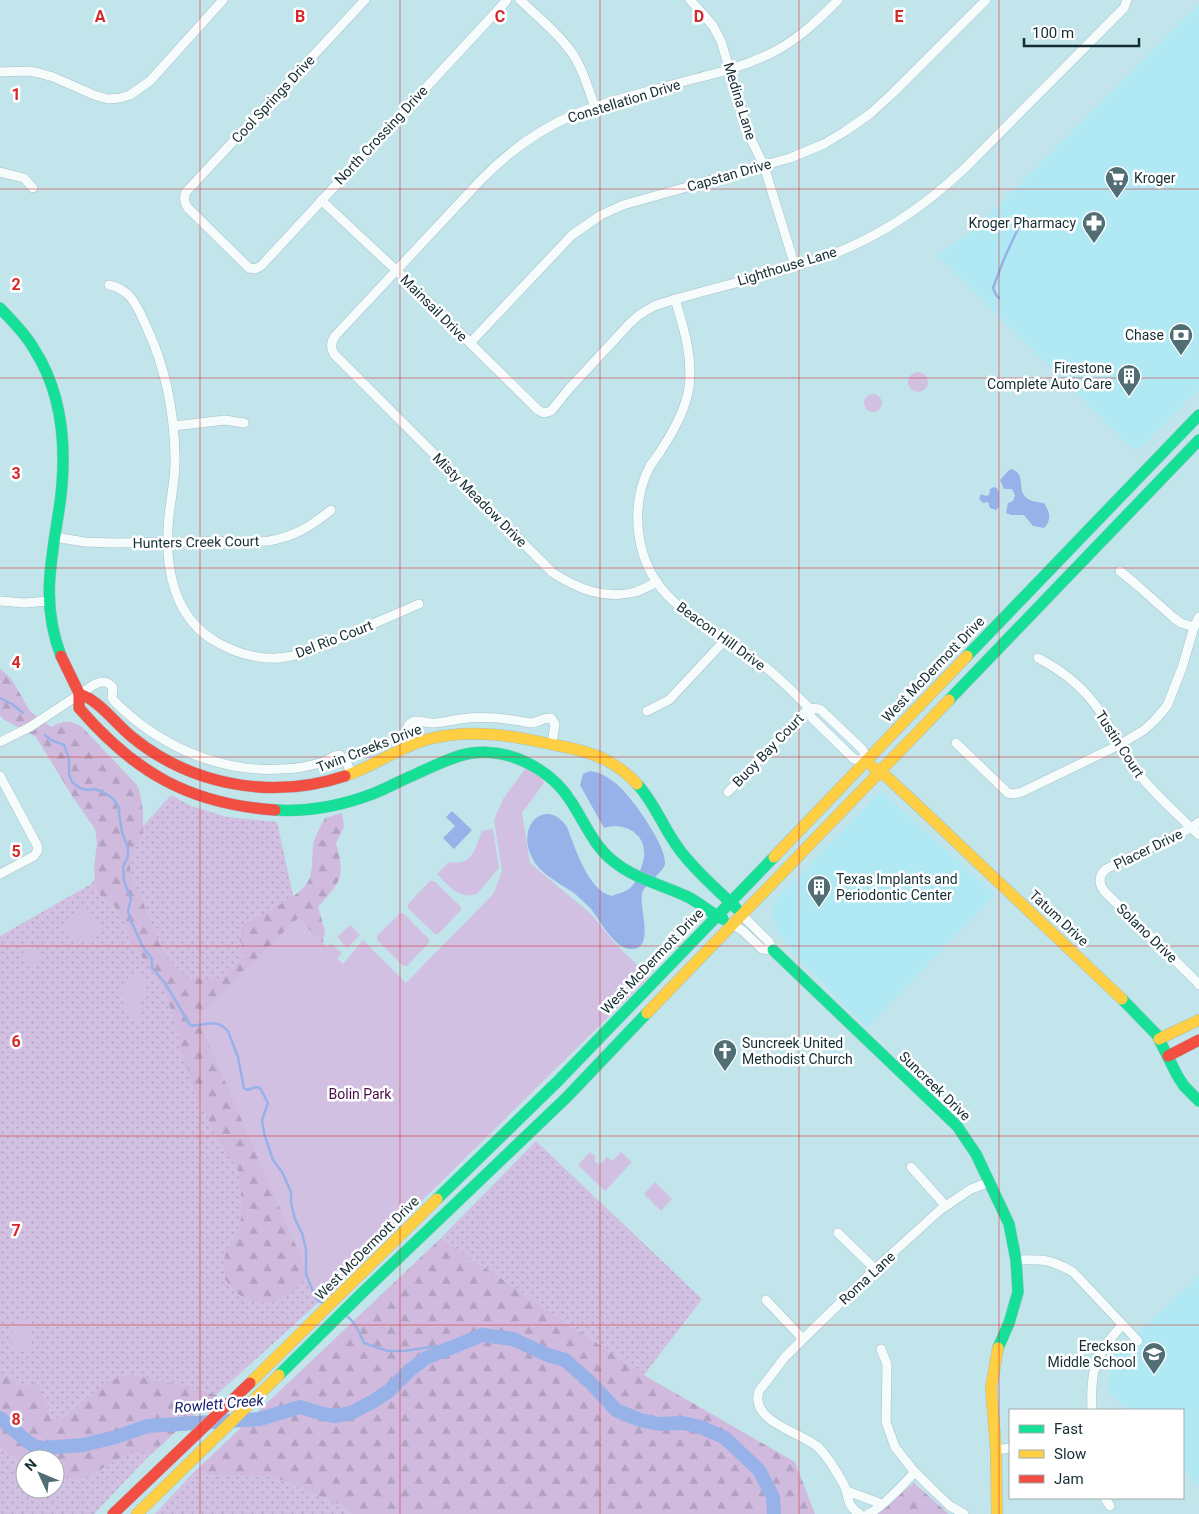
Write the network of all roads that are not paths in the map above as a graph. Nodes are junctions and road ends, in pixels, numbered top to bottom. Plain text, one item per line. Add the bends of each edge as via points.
1 (223, 0) edge
2 (365, 0) edge
3 (507, 0) edge
4 (520, 0) edge
5 (690, 0) edge
6 (838, 0) edge
7 (986, 0) edge
8 (1128, 0) edge
9 (730, 69) junction
10 (0, 72) edge
11 (595, 107) junction
12 (764, 166) junction
13 (0, 172) edge
14 (33, 188) dead end
15 (322, 200) junction
16 (795, 266) junction
17 (255, 269) joint
18 (396, 270) junction
19 (110, 285) dead end
20 (675, 299) junction
21 (0, 308) edge
22 (470, 343) junction
23 (331, 346) joint
24 (548, 412) joint
25 (1199, 415) edge
26 (244, 423) dead end
27 (174, 426) junction
28 (1199, 440) edge
29 (331, 510) dead end
30 (54, 536) junction
31 (168, 542) junction
32 (1120, 571) dead end
33 (657, 582) junction
34 (0, 601) edge
35 (49, 601) junction
36 (419, 604) dead end
37 (1199, 617) edge
38 (1194, 627) junction
39 (726, 639) junction
40 (1038, 658) dead end
41 (80, 694) junction
42 (809, 708) junction
43 (647, 711) dead end
44 (0, 742) edge
45 (956, 743) dead end
46 (414, 744) junction
47 (552, 744) junction
48 (1119, 745) junction
49 (866, 761) junction
50 (880, 772) junction
51 (352, 774) junction
52 (0, 776) edge
53 (728, 792) dead end
54 (1195, 825) edge
55 (1199, 835) edge
56 (0, 874) edge
57 (1100, 879) joint
58 (730, 902) junction
59 (742, 914) junction
60 (717, 916) junction
61 (732, 924) junction
62 (773, 950) junction
63 (1199, 985) edge
64 (1199, 1020) edge
65 (1159, 1039) junction
66 (1199, 1040) edge
67 (1168, 1056) junction
68 (1199, 1102) edge
69 (911, 1166) dead end
70 (990, 1182) junction
71 (945, 1205) junction
72 (838, 1233) dead end
73 (1016, 1260) junction
74 (875, 1269) junction
75 (766, 1300) dead end
76 (1122, 1325) junction
77 (803, 1339) junction
78 (1138, 1341) dead end
79 (881, 1349) dead end
80 (1092, 1409) edge
81 (1009, 1448) edge
82 (996, 1450) junction
83 (915, 1472) junction
84 (847, 1490) junction
85 (882, 1504) junction
86 (113, 1514) edge
87 (137, 1514) edge
88 (860, 1514) edge
89 (868, 1514) edge
90 (964, 1514) edge
91 (997, 1514) edge

1 - 10 street via 150,81 130,95 108,99 53,76 29,71
2 - 17 street, Cool Springs Drive via 186,192 184,200 187,207 246,266
3 - 15 street, North Crossing Drive
4 - 11 street via 571,50
5 - 9 street, Medina Lane via 721,41
6 - 9 street, Constellation Drive via 797,37 765,56
7 - 12 street, Capstan Drive via 870,114 824,144
8 - 16 street, Lighthouse Lane via 1124,8 943,188 907,215 859,242
9 - 11 street, Constellation Drive
9 - 12 street, Medina Lane via 749,135
11 - 18 street, Constellation Drive via 540,133 493,167
12 - 16 street, Medina Lane
12 - 22 street, Capstan Drive via 622,205 601,215 572,235
13 - 14 street via 24,178
15 - 17 street, North Crossing Drive
15 - 18 street, Mainsail Drive
16 - 20 street, Lighthouse Lane
18 - 22 street, Mainsail Drive
18 - 23 street, Constellation Drive via 336,335
19 - 27 street, Del Rio Court via 119,287 131,297 150,333 162,364
20 - 24 street, Lighthouse Lane via 654,306 628,324
20 - 33 street, Beacon Hill Drive via 688,344 688,389 682,414 646,477 638,515 644,556
21 - 30 street, Twin Creeks Drive via 17,325 39,357 59,409 64,436 64,470
22 - 24 street, Mainsail Drive via 538,410
23 - 33 street, Misty Meadow Drive via 334,354 553,573 570,584 603,594 637,592
25 - 49 street, West McDermott Drive
26 - 27 street via 225,420
27 - 31 street, Del Rio Court via 175,472
28 - 50 street, West McDermott Drive
29 - 31 street, Hunters Creek Court via 310,527 285,538
30 - 31 street, Hunters Creek Court via 99,543
30 - 35 street, Twin Creeks Drive via 48,578
31 - 36 street, Del Rio Court via 172,582 189,617 216,642 248,656 275,658 311,651
32 - 38 street via 1180,623
33 - 39 street, Beacon Hill Drive via 688,614
34 - 35 street
35 - 41 street, Twin Creeks Drive via 62,661
37 - 38 street
38 - 48 street via 1167,706 1144,730
39 - 42 street, Beacon Hill Drive via 763,665
39 - 43 street via 669,700
40 - 48 street, Tustin Court via 1052,665 1083,691
41 - 44 street via 30,727
41 - 51 street, Twin Creeks Drive via 90,697 154,754 215,780 282,788 313,785
41 - 51 street via 97,683 107,682 113,688 114,701 144,728 185,752 217,763 282,769 307,766 340,755
41 - 60 street, Twin Creeks Drive via 79,708 136,763 158,778 189,792 245,808 297,810 323,807 372,794 442,762 470,754 490,753 517,758 554,781 598,846 612,860 631,874 691,900
42 - 49 street, Beacon Hill Drive via 820,709 863,750
42 - 53 street, Buoy Bay Court
45 - 48 street via 1012,794
46 - 47 street, Twin Creeks Drive via 456,735 486,733
46 - 47 street via 408,729 414,722 421,720 433,724 480,717 530,723 551,718 555,727
46 - 51 street, Twin Creeks Drive
47 - 58 street, Twin Creeks Drive via 592,754 627,774 648,797 683,855
48 - 54 street, Tustin Court via 1138,773
49 - 50 street, Tatum Drive
49 - 58 street, West McDermott Drive
50 - 59 street, West McDermott Drive
50 - 65 street, Tatum Drive via 1117,994
52 - 56 street via 38,850 34,856
54 - 55 street, Tustin Court
54 - 57 street, Placer Drive via 1106,869
57 - 63 street, Solano Drive via 1104,891
58 - 59 street, Twin Creeks Drive
58 - 60 street, West McDermott Drive
59 - 61 street, West McDermott Drive
59 - 62 street, Suncreek Drive
60 - 61 street, Twin Creeks Drive
60 - 86 street, West McDermott Drive via 558,1081
61 - 62 street, Suncreek Drive via 762,949
61 - 87 street, West McDermott Drive via 567,1097
62 - 70 street, Suncreek Drive via 956,1126 976,1154
64 - 65 street
65 - 67 street, Tatum Drive
66 - 67 street
67 - 68 street, Tatum Drive via 1184,1086
69 - 71 street
70 - 71 street, Roma Lane
70 - 73 street, Suncreek Drive via 1009,1224
71 - 74 street, Roma Lane
72 - 74 street
73 - 76 street via 1048,1260 1060,1264 1073,1272
73 - 82 street, Suncreek Drive via 1017,1298 997,1351 991,1388
74 - 77 street, Roma Lane
75 - 77 street
76 - 78 street
76 - 80 street via 1096,1362 1092,1378
77 - 84 street, Roma Lane via 759,1391 758,1404 771,1420 818,1448
79 - 83 street via 887,1364 886,1422 895,1446
81 - 82 street
82 - 91 street, Suncreek Drive
83 - 85 street
83 - 90 street via 950,1506
84 - 85 street
84 - 88 street via 851,1506
85 - 89 street

